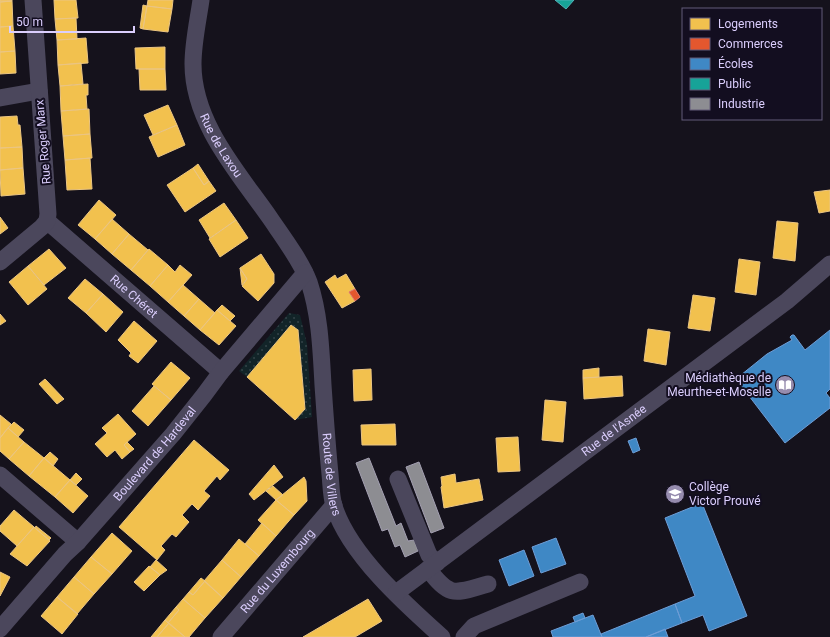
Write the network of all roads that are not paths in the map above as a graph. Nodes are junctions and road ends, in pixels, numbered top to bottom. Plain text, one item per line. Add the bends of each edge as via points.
1 (33, 0) edge
2 (201, 0) edge
3 (38, 91) junction
4 (0, 98) edge
5 (47, 221) junction
6 (0, 262) edge
7 (830, 264) edge
8 (305, 273) junction
9 (221, 372) junction
10 (0, 475) edge
11 (398, 479) dead end
12 (334, 505) junction
13 (78, 542) junction
14 (432, 566) junction
15 (580, 582) dead end
16 (488, 584) dead end
17 (396, 593) junction
18 (0, 630) edge
19 (221, 637) edge
20 (442, 637) edge
21 (464, 637) edge

1 - 3 street, Rue Roger Marx
2 - 8 street, Rue de Laxou via 193,64 196,93 205,121
3 - 4 street
3 - 5 street, Rue Roger Marx via 48,203
5 - 6 street
5 - 9 street, Rue Chéret
7 - 14 street, Rue de l'Asnée via 787,302
8 - 9 street, Boulevard de Hardeval
8 - 12 street, Route de Villers via 318,322
9 - 13 street, Boulevard de Hardeval via 173,434
10 - 13 street
11 - 14 street
12 - 17 street, Route de Villers via 353,543
12 - 19 street, Rue du Luxembourg
13 - 18 street, Boulevard de Hardeval via 64,554
14 - 16 street via 437,581 452,591 459,592
14 - 17 street, Rue de l'Asnée
15 - 21 street via 474,626
17 - 20 street, Route de Villers

